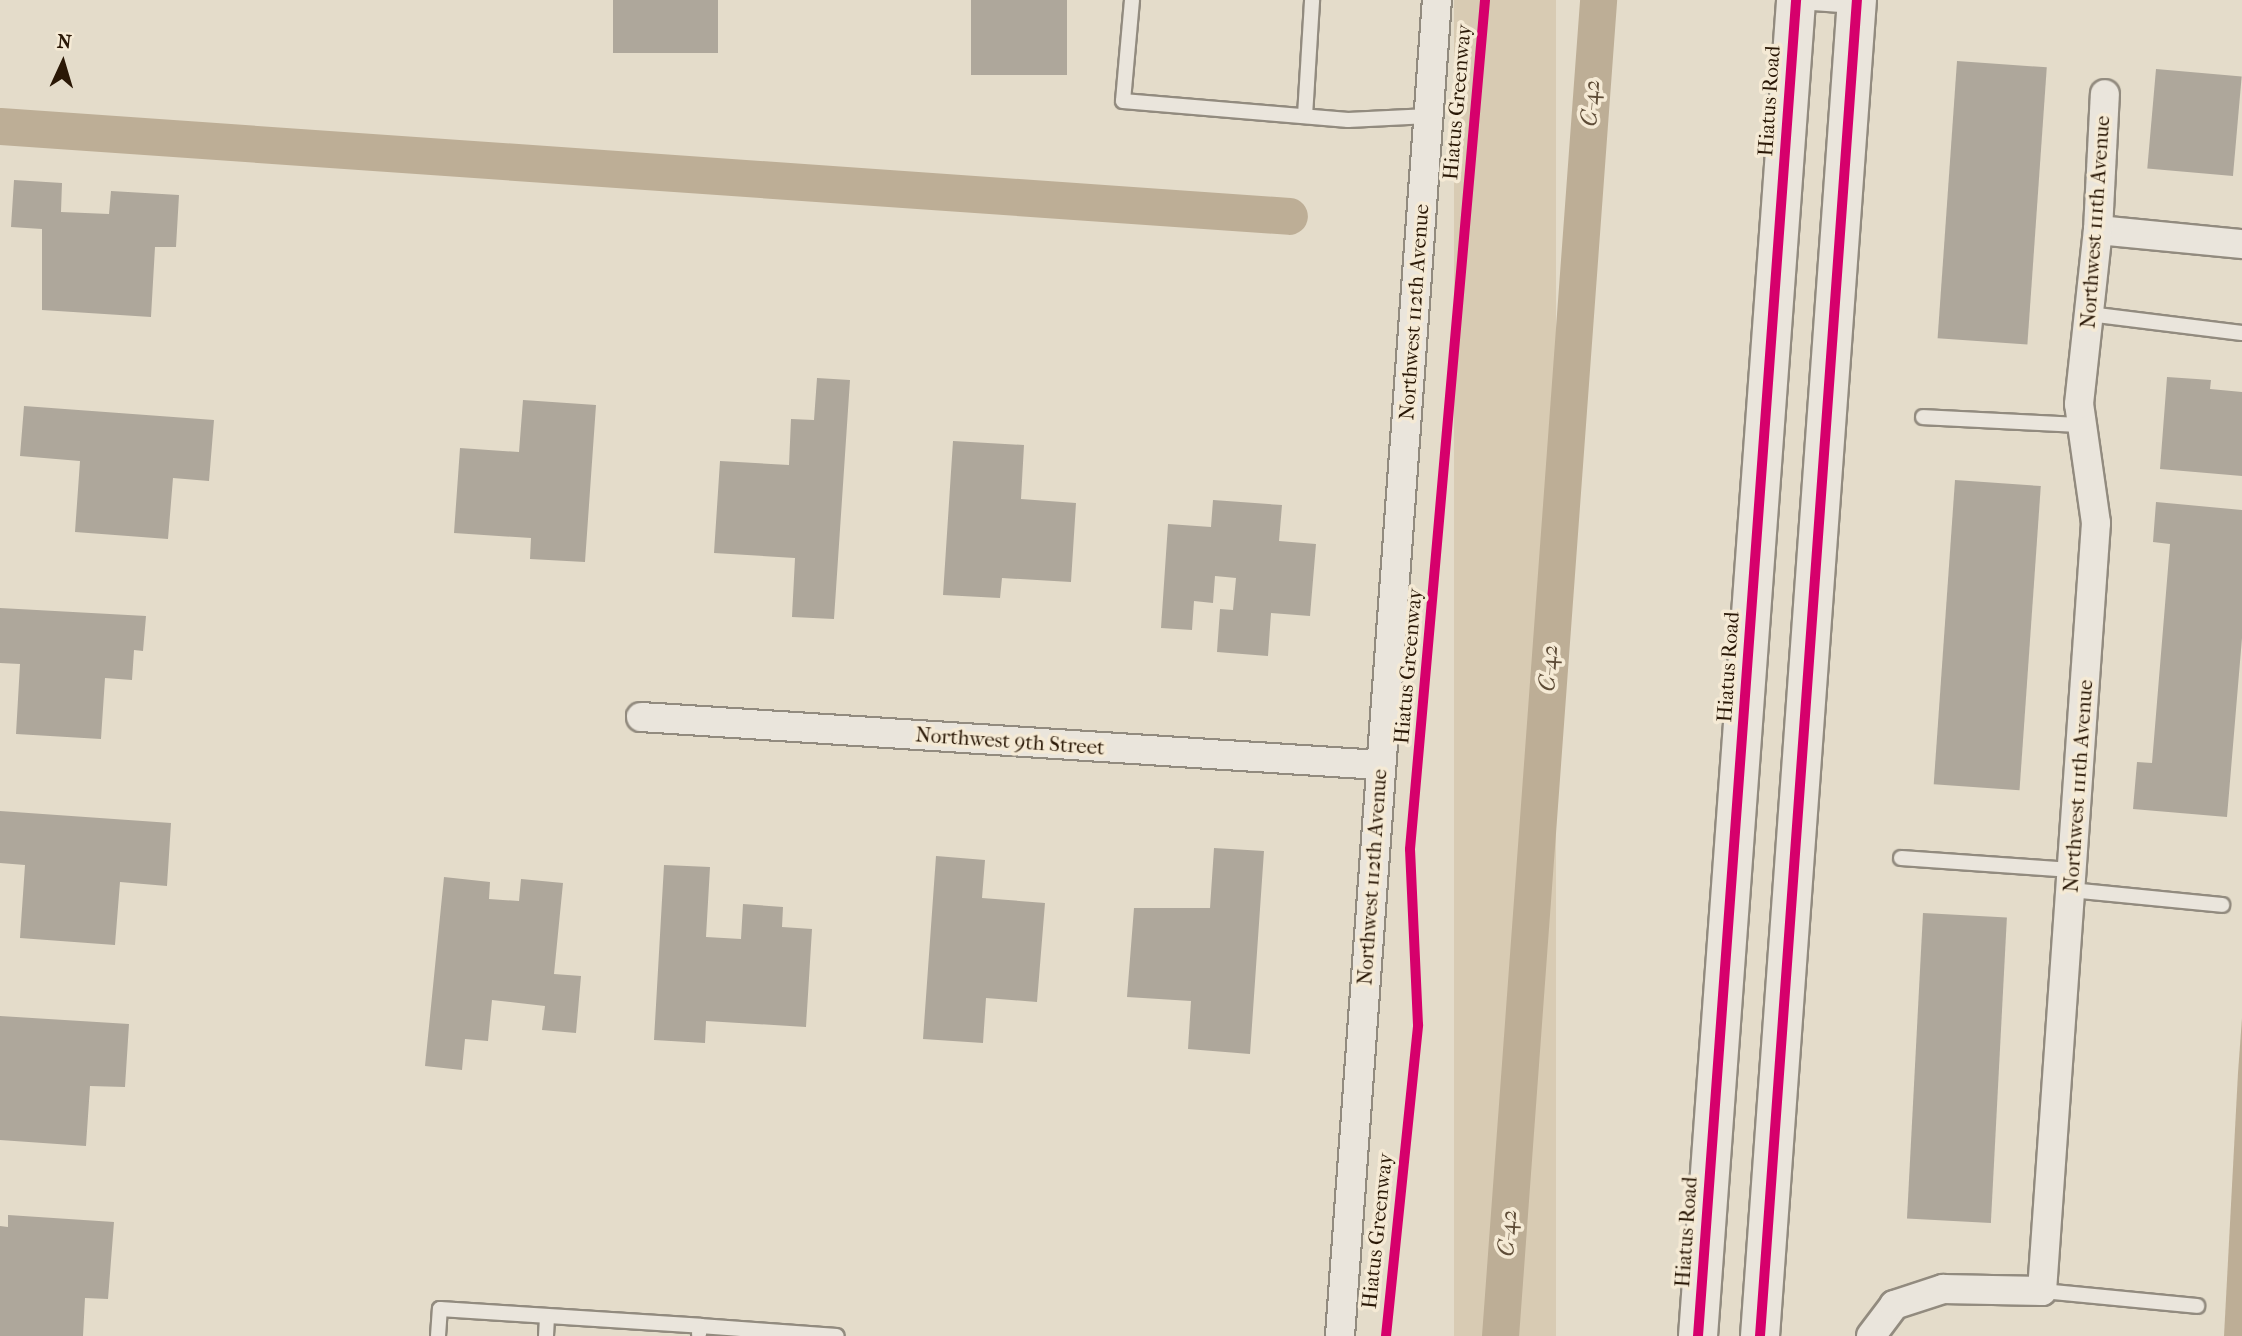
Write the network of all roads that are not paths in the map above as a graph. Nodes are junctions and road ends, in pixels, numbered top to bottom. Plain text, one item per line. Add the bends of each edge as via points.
1 (1132, 0) edge
2 (1312, 0) edge
3 (1437, 0) edge
4 (1796, 1) edge
5 (1857, 3) edge
6 (2105, 94) dead end
7 (1429, 116) junction
8 (1305, 117) junction
9 (2098, 230) junction
10 (2242, 244) edge
11 (2089, 314) junction
12 (2242, 333) edge
13 (1923, 417) dead end
14 (2082, 425) junction
15 (641, 717) dead end
16 (1380, 765) junction
17 (1900, 859) dead end
18 (2071, 880) junction
19 (2222, 905) dead end
20 (2042, 1291) junction
21 (2197, 1306) dead end
22 (547, 1316) junction
23 (699, 1331) edge
24 (439, 1336) edge
25 (546, 1336) edge
26 (837, 1336) edge
27 (1340, 1336) edge
28 (1698, 1336) edge
29 (1760, 1336) edge
30 (1871, 1336) edge

1 - 8 lane via 1123,101
2 - 8 lane
3 - 7 street, Northwest 112th Avenue
4 - 5 lane
4 - 28 main road, Hiatus Road
5 - 29 main road
6 - 9 street, Northwest 111th Avenue
7 - 8 lane
7 - 16 street, Northwest 112th Avenue
9 - 10 street
9 - 11 street, Northwest 111th Avenue
11 - 12 lane
11 - 14 street, Northwest 111th Avenue via 2079,404
13 - 14 lane
14 - 18 street, Northwest 111th Avenue via 2096,523
15 - 16 street, Northwest 9th Street
16 - 27 street, Northwest 112th Avenue
17 - 18 lane
18 - 19 lane
18 - 20 street, Northwest 111th Avenue
20 - 21 lane
20 - 30 street via 1942,1289 1894,1305
22 - 23 lane
22 - 24 lane via 440,1310
22 - 25 lane
23 - 26 lane

